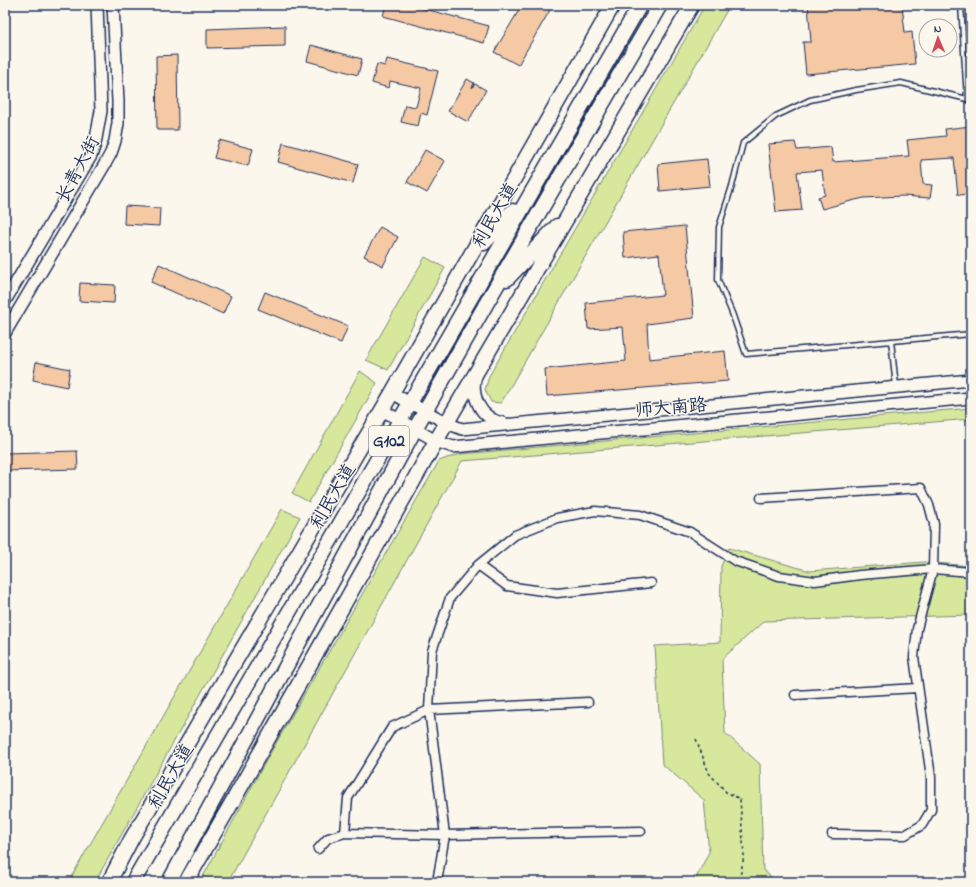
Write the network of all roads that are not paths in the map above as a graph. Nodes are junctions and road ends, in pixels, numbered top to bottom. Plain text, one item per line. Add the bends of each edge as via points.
1 (97, 5) edge
2 (113, 5) edge
3 (613, 5) edge
4 (640, 5) edge
5 (660, 5) edge
6 (692, 5) edge
7 (961, 5) edge
8 (969, 101) edge
9 (534, 188) junction
10 (574, 207) junction
11 (466, 263) junction
12 (490, 297) junction
13 (5, 301) edge
14 (5, 333) edge
15 (971, 334) edge
16 (892, 341) junction
17 (477, 373) junction
18 (971, 380) edge
19 (896, 386) junction
20 (392, 393) junction
21 (971, 398) edge
22 (410, 402) junction
23 (382, 410) junction
24 (426, 411) junction
25 (400, 421) junction
26 (447, 423) junction
27 (513, 424) junction
28 (415, 429) junction
29 (436, 441) junction
30 (761, 498) dead end
31 (478, 565) junction
32 (933, 569) junction
33 (971, 572) edge
34 (652, 583) dead end
35 (918, 688) junction
36 (795, 695) dead end
37 (588, 702) dead end
38 (429, 710) junction
39 (641, 831) dead end
40 (345, 833) junction
41 (832, 834) dead end
42 (445, 835) junction
43 (132, 838) junction
44 (318, 849) dead end
45 (135, 879) edge
46 (109, 882) edge
47 (169, 882) edge
48 (186, 882) edge
49 (437, 882) edge

1 - 13 main road, 长青大街 via 102,97 95,144 91,156
2 - 14 main road, 长青大街 via 118,101 115,141 105,164
3 - 11 highway
4 - 9 highway, 利民大道 / G102
5 - 12 highway, 利民大道 / G102
6 - 10 highway
7 - 8 lane
8 - 16 lane via 901,83 856,90 810,100 776,116 743,143 719,227 718,280 746,354
9 - 11 highway
9 - 22 highway, 利民大道 / G102
10 - 12 highway
10 - 17 highway
11 - 20 highway
12 - 24 highway, 利民大道 / G102
15 - 16 lane
16 - 19 lane
17 - 26 highway
17 - 27 main road via 474,392 481,409 496,422
18 - 19 main road, 师大南路
19 - 27 main road, 师大南路
20 - 22 main road, 师大南路
20 - 23 highway
21 - 29 main road, 师大南路 via 453,447
22 - 24 main road, 师大南路
22 - 25 highway, 利民大道 / G102
23 - 25 main road, 师大南路
23 - 43 highway
24 - 26 main road, 师大南路
24 - 28 highway, 利民大道 / G102
25 - 28 main road, 师大南路
25 - 45 highway, 利民大道 / G102
26 - 27 main road, 师大南路 via 462,429
26 - 29 highway
28 - 29 main road, 师大南路
28 - 47 highway, 利民大道 / G102
29 - 48 highway
30 - 32 street via 921,488 934,524
31 - 32 street via 515,535 557,518 595,511 640,515 690,532 735,561 779,576 815,581
31 - 34 street via 507,586 557,593
31 - 38 street via 450,598 437,636 432,651
32 - 33 street
32 - 35 street via 917,629 914,657
35 - 36 street
35 - 41 street via 932,777 931,810 922,826 905,835
37 - 38 street
38 - 40 street via 392,727 348,798
38 - 42 street
39 - 42 street
40 - 42 street
40 - 44 street via 328,838
42 - 49 street
43 - 45 highway
43 - 46 highway

